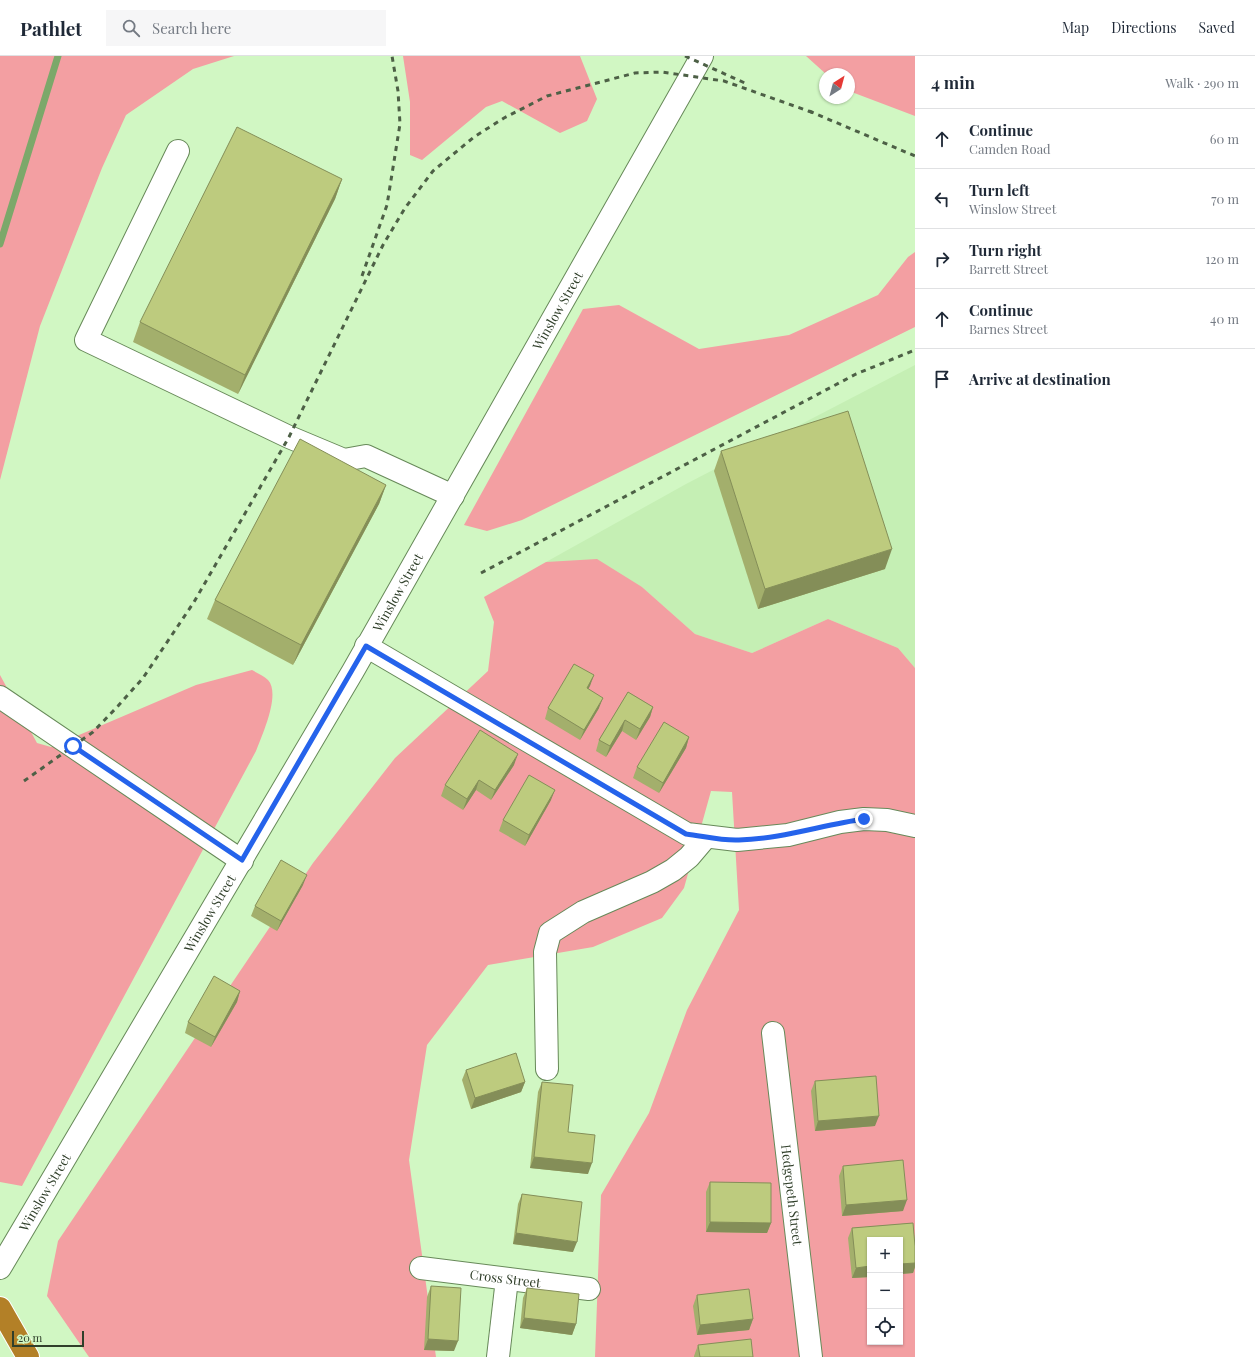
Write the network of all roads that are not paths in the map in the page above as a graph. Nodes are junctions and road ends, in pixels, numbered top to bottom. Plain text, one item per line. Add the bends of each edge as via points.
1 (702, 56) edge
2 (178, 151) dead end
3 (453, 496) junction
4 (366, 646) junction
5 (0, 697) edge
6 (915, 826) edge
7 (706, 837) junction
8 (242, 860) junction
9 (773, 1033) dead end
10 (547, 1069) dead end
11 (0, 1268) edge
12 (421, 1268) dead end
13 (507, 1279) junction
14 (589, 1289) dead end
15 (0, 1308) edge
16 (28, 1357) edge
17 (498, 1357) edge
18 (811, 1357) edge

1 - 3 street, Winslow Street
2 - 3 street via 86,340 344,460 366,456
3 - 4 street, Winslow Street
4 - 7 street via 686,834
4 - 8 street, Winslow Street
5 - 8 street
6 - 7 street via 887,820 864,819 840,822 788,835 738,840
7 - 10 street via 674,870 583,912 550,933 545,952
8 - 11 street, Winslow Street
9 - 18 street, Hedgepeth Street
12 - 13 street, Cross Street
13 - 14 street, Cross Street
13 - 17 street
15 - 16 highway

